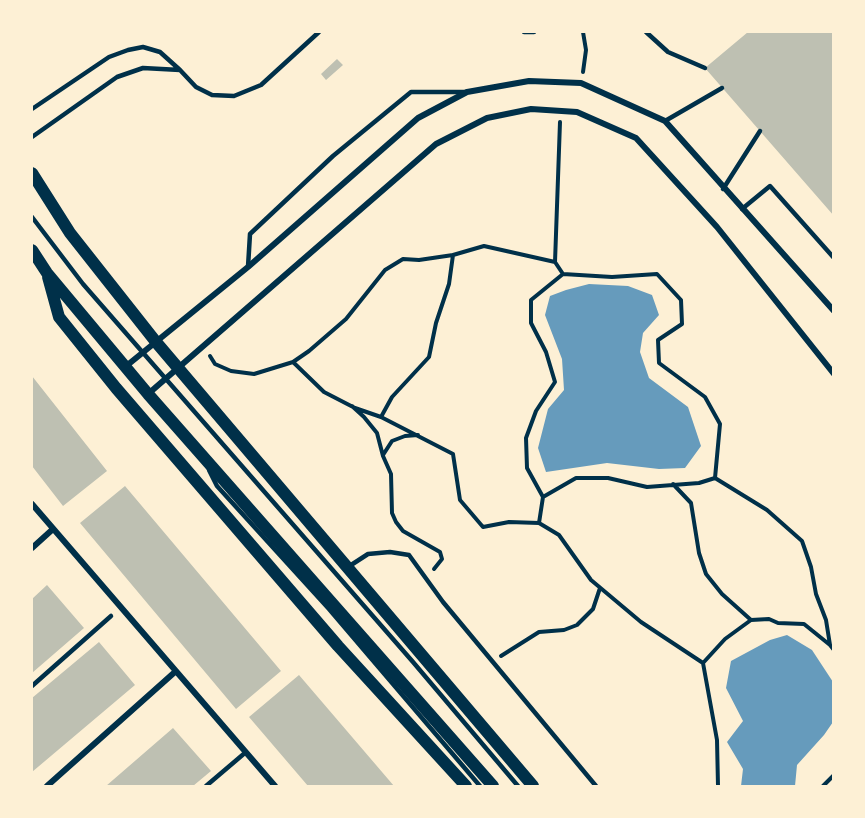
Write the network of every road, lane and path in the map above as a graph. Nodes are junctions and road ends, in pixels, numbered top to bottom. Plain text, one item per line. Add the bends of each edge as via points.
1 (319, 32) edge
2 (524, 32) edge
3 (534, 32) edge
4 (583, 32) edge
5 (646, 32) edge
6 (705, 68) dead end
7 (180, 70) junction
8 (581, 82) junction
9 (722, 88) dead end
10 (467, 92) junction
11 (32, 109) edge
12 (560, 112) junction
13 (665, 121) junction
14 (760, 131) dead end
15 (32, 137) edge
16 (32, 172) edge
17 (723, 189) junction
18 (742, 209) junction
19 (32, 217) edge
20 (32, 250) edge
21 (453, 255) junction
22 (834, 258) edge
23 (555, 262) junction
24 (248, 267) junction
25 (47, 273) junction
26 (563, 274) junction
27 (834, 310) edge
28 (156, 342) junction
29 (203, 348) junction
30 (293, 362) junction
31 (125, 367) junction
32 (178, 368) junction
33 (834, 374) edge
34 (148, 394) junction
35 (352, 406) junction
36 (381, 417) junction
37 (418, 435) junction
38 (200, 453) junction
39 (383, 455) junction
40 (715, 478) junction
41 (673, 484) junction
42 (543, 497) junction
43 (32, 504) edge
44 (539, 524) junction
45 (53, 529) junction
46 (32, 548) edge
47 (348, 567) junction
48 (427, 579) junction
49 (600, 588) junction
50 (111, 616) dead end
51 (751, 620) junction
52 (830, 645) junction
53 (834, 650) edge
54 (492, 662) junction
55 (703, 663) junction
56 (176, 671) junction
57 (32, 687) edge
58 (246, 752) junction
59 (834, 775) edge
60 (47, 786) edge
61 (206, 786) edge
62 (275, 786) edge
63 (466, 786) edge
64 (480, 786) edge
65 (493, 786) edge
66 (518, 786) edge
67 (533, 786) edge
68 (596, 786) edge
69 (718, 786) edge
70 (822, 786) edge

1 - 7 lane via 261,86 234,96 212,95 196,87
2 - 3 lane
4 - 8 path via 586,50
5 - 6 lane via 668,52
7 - 11 lane via 160,52 143,47 128,50 109,57
7 - 15 lane via 143,68 117,77
8 - 10 street via 529,81
8 - 13 street
9 - 13 lane
10 - 24 street via 418,118
10 - 24 lane via 411,92 333,156 250,234
12 - 23 path
12 - 29 street via 531,109 487,118 436,144
12 - 33 street via 577,112 636,138 717,227
13 - 17 street
14 - 17 lane
16 - 28 main road via 70,232
17 - 18 street
18 - 22 lane via 770,186
18 - 27 street
19 - 66 lane via 83,284
20 - 25 main road
21 - 23 path via 484,246
21 - 30 path via 403,260 385,270 346,319
21 - 36 path via 429,357 392,397
23 - 26 path
24 - 28 street
25 - 31 main road
25 - 63 main road via 59,317 116,388 338,646
26 - 40 path via 612,277 657,273 681,300 682,324 658,339 659,363 705,397 720,424
26 - 42 path via 531,300 531,323 555,382 536,411 526,438 527,468
28 - 31 street
28 - 32 main road
29 - 30 path via 215,364 231,371 254,374
29 - 32 street
30 - 35 path via 324,393
31 - 34 main road
32 - 34 street
32 - 47 main road
34 - 38 main road
35 - 36 path
35 - 39 path via 377,433
36 - 37 path
37 - 39 path via 392,441
37 - 44 path via 453,454 460,500 483,527 509,522
38 - 64 lane via 217,486 329,609
38 - 65 main road
39 - 48 path via 393,484 392,513 396,522 403,531 440,552 442,560
40 - 41 path
40 - 52 path via 767,510 802,541
41 - 42 path via 647,487 608,478 576,478
41 - 51 path via 691,503 705,574
42 - 44 path
43 - 45 street
44 - 49 path via 559,534
45 - 46 street
45 - 56 street
47 - 48 lane via 368,554 390,552 409,555
47 - 67 main road
48 - 54 lane
49 - 54 path via 593,609 577,624 564,630 539,632
49 - 55 path via 641,622
50 - 57 lane
51 - 52 path via 804,624
51 - 55 path
52 - 53 path
54 - 68 lane
55 - 69 path via 717,740
56 - 58 street
56 - 60 street
58 - 61 lane
58 - 62 street
59 - 70 path

